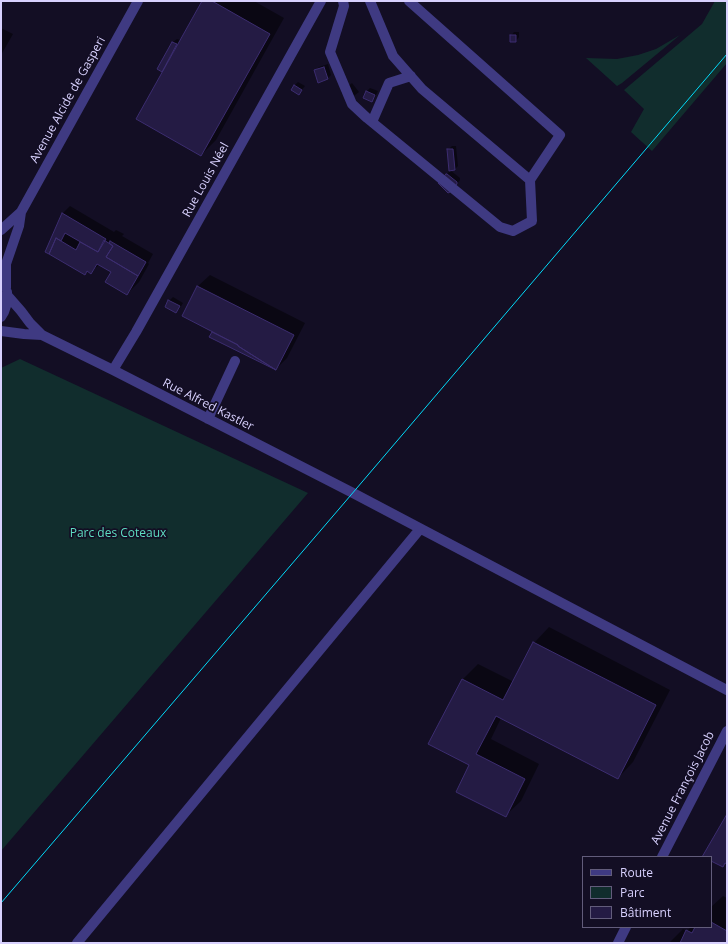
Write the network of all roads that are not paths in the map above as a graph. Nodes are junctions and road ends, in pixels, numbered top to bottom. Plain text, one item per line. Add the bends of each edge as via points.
1 (138, 1) edge
2 (321, 1) edge
3 (343, 1) edge
4 (370, 1) edge
5 (409, 1) edge
6 (411, 76) junction
7 (372, 122) junction
8 (530, 180) junction
9 (21, 212) junction
10 (1, 230) edge
11 (1, 278) edge
12 (7, 291) junction
13 (1, 317) edge
14 (1, 331) edge
15 (42, 335) junction
16 (235, 361) dead end
17 (113, 370) junction
18 (208, 419) junction
19 (420, 529) junction
20 (727, 690) edge
21 (727, 731) edge
22 (663, 856) edge
23 (626, 928) edge
24 (77, 943) edge
25 (618, 943) edge

1 - 9 street, Avenue Alcide de Gasperi
2 - 17 street, Rue Louis Néel
3 - 7 street via 344,6 330,52 352,104
4 - 6 street via 393,56
5 - 8 street via 560,135
6 - 7 street via 389,83
6 - 8 street via 422,89
7 - 8 street via 500,227 513,231 532,221
9 - 10 street, Avenue Alcide de Gasperi
9 - 12 street, Avenue Alcide de Gasperi via 6,264
11 - 12 street, Rue Alfred Kastler
12 - 13 street, Avenue Alcide de Gasperi via 7,303
12 - 15 street, Rue Alfred Kastler
14 - 15 street, Rue Alfred Kastler
15 - 17 street, Rue Alfred Kastler
16 - 18 street
17 - 18 street, Rue Alfred Kastler
18 - 19 street, Rue Alfred Kastler
19 - 20 street, Rue Alfred Kastler
19 - 24 street
21 - 22 street, Avenue François Jacob
23 - 25 street

